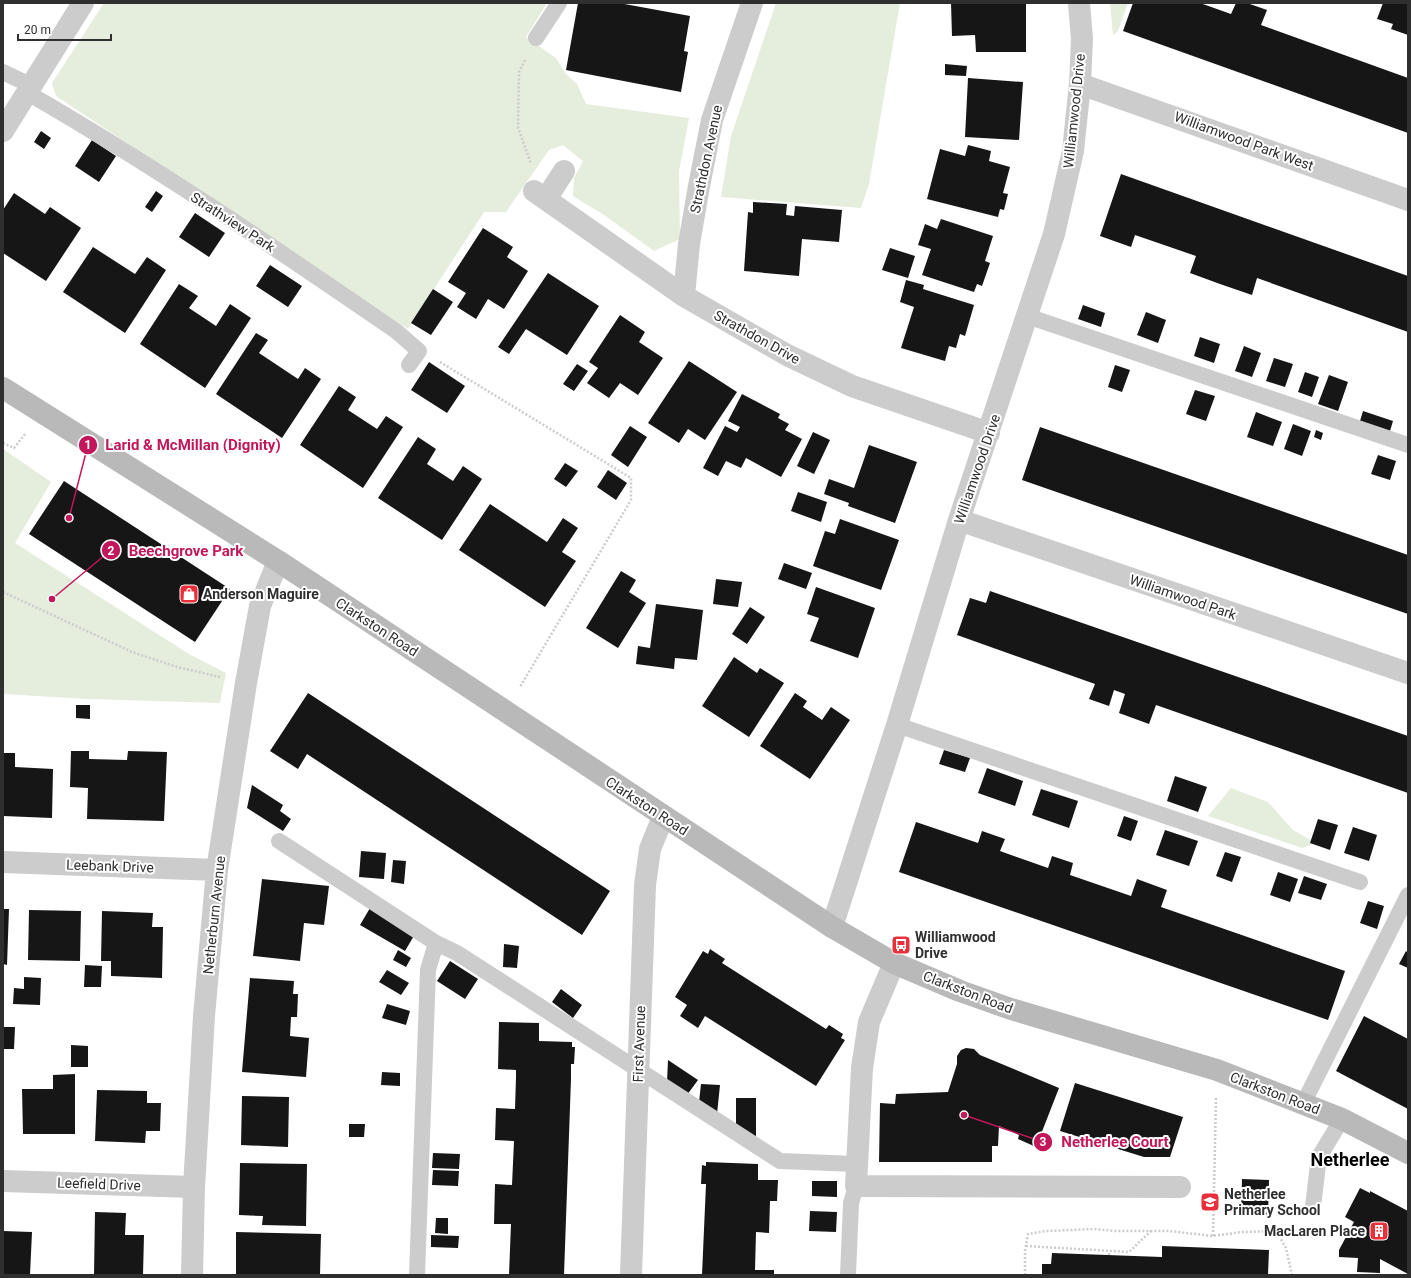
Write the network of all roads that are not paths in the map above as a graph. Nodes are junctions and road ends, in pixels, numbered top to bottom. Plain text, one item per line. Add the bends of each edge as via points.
1 (84, 3) edge
2 (559, 3) edge
3 (752, 3) edge
4 (1079, 3) edge
5 (536, 38) road end
6 (3, 72) edge
7 (1080, 84) junction
8 (28, 89) junction
9 (3, 130) edge
10 (564, 171) dead end
11 (1408, 200) edge
12 (684, 296) junction
13 (1027, 316) junction
14 (409, 365) dead end
15 (3, 388) edge
16 (989, 433) junction
17 (1408, 445) edge
18 (959, 520) junction
19 (278, 561) junction
20 (1408, 673) edge
21 (897, 725) junction
22 (663, 817) junction
23 (279, 841) dead end
24 (3, 862) edge
25 (217, 870) junction
26 (1360, 882) dead end
27 (1408, 895) edge
28 (832, 927) junction
29 (436, 943) junction
30 (894, 963) junction
31 (637, 1070) junction
32 (1304, 1104) junction
33 (1342, 1119) junction
34 (1408, 1153) edge
35 (856, 1164) junction
36 (3, 1181) edge
37 (856, 1186) junction
38 (194, 1187) junction
39 (1180, 1187) dead end
40 (1313, 1206) dead end
41 (192, 1275) edge
42 (417, 1275) edge
43 (631, 1275) edge
44 (848, 1275) edge

1 - 8 street
2 - 5 lane
3 - 12 street, Strathdon Avenue via 712,120 696,200
4 - 7 street, Williamwood Drive via 1082,39
6 - 8 lane, Strathview Park
7 - 11 street, Williamwood Park West
7 - 13 street, Williamwood Drive via 1071,158 1054,234
8 - 9 street
8 - 14 lane, Strathview Park via 60,112 227,217 389,327 419,351
10 - 12 street, Strathdon Drive via 540,195
12 - 16 street, Strathdon Drive via 787,355 852,386
13 - 16 street, Williamwood Drive
13 - 17 lane
15 - 19 main road, Clarkston Road
16 - 18 street, Williamwood Drive
18 - 20 street, Williamwood Park
18 - 21 street, Williamwood Drive
19 - 22 main road, Clarkston Road
19 - 25 street, Netherburn Avenue via 260,606
21 - 26 lane
21 - 28 street, Williamwood Drive
22 - 28 main road, Clarkston Road
22 - 31 street, First Avenue via 650,849 645,885
23 - 29 lane
24 - 25 street, Leebank Drive
25 - 38 street, Netherburn Avenue via 204,1016
27 - 32 lane
28 - 30 main road, Clarkston Road
29 - 31 lane via 457,953
29 - 42 lane via 428,970
30 - 32 main road, Clarkston Road via 1011,1009 1217,1070
30 - 35 street via 869,1022 862,1068
31 - 35 lane via 780,1161
31 - 43 street, First Avenue
32 - 33 main road, Clarkston Road
33 - 34 main road
33 - 40 lane via 1319,1157
35 - 37 street
36 - 38 street, Leefield Drive
37 - 39 street
37 - 44 lane via 850,1203
38 - 41 street, Netherburn Avenue

